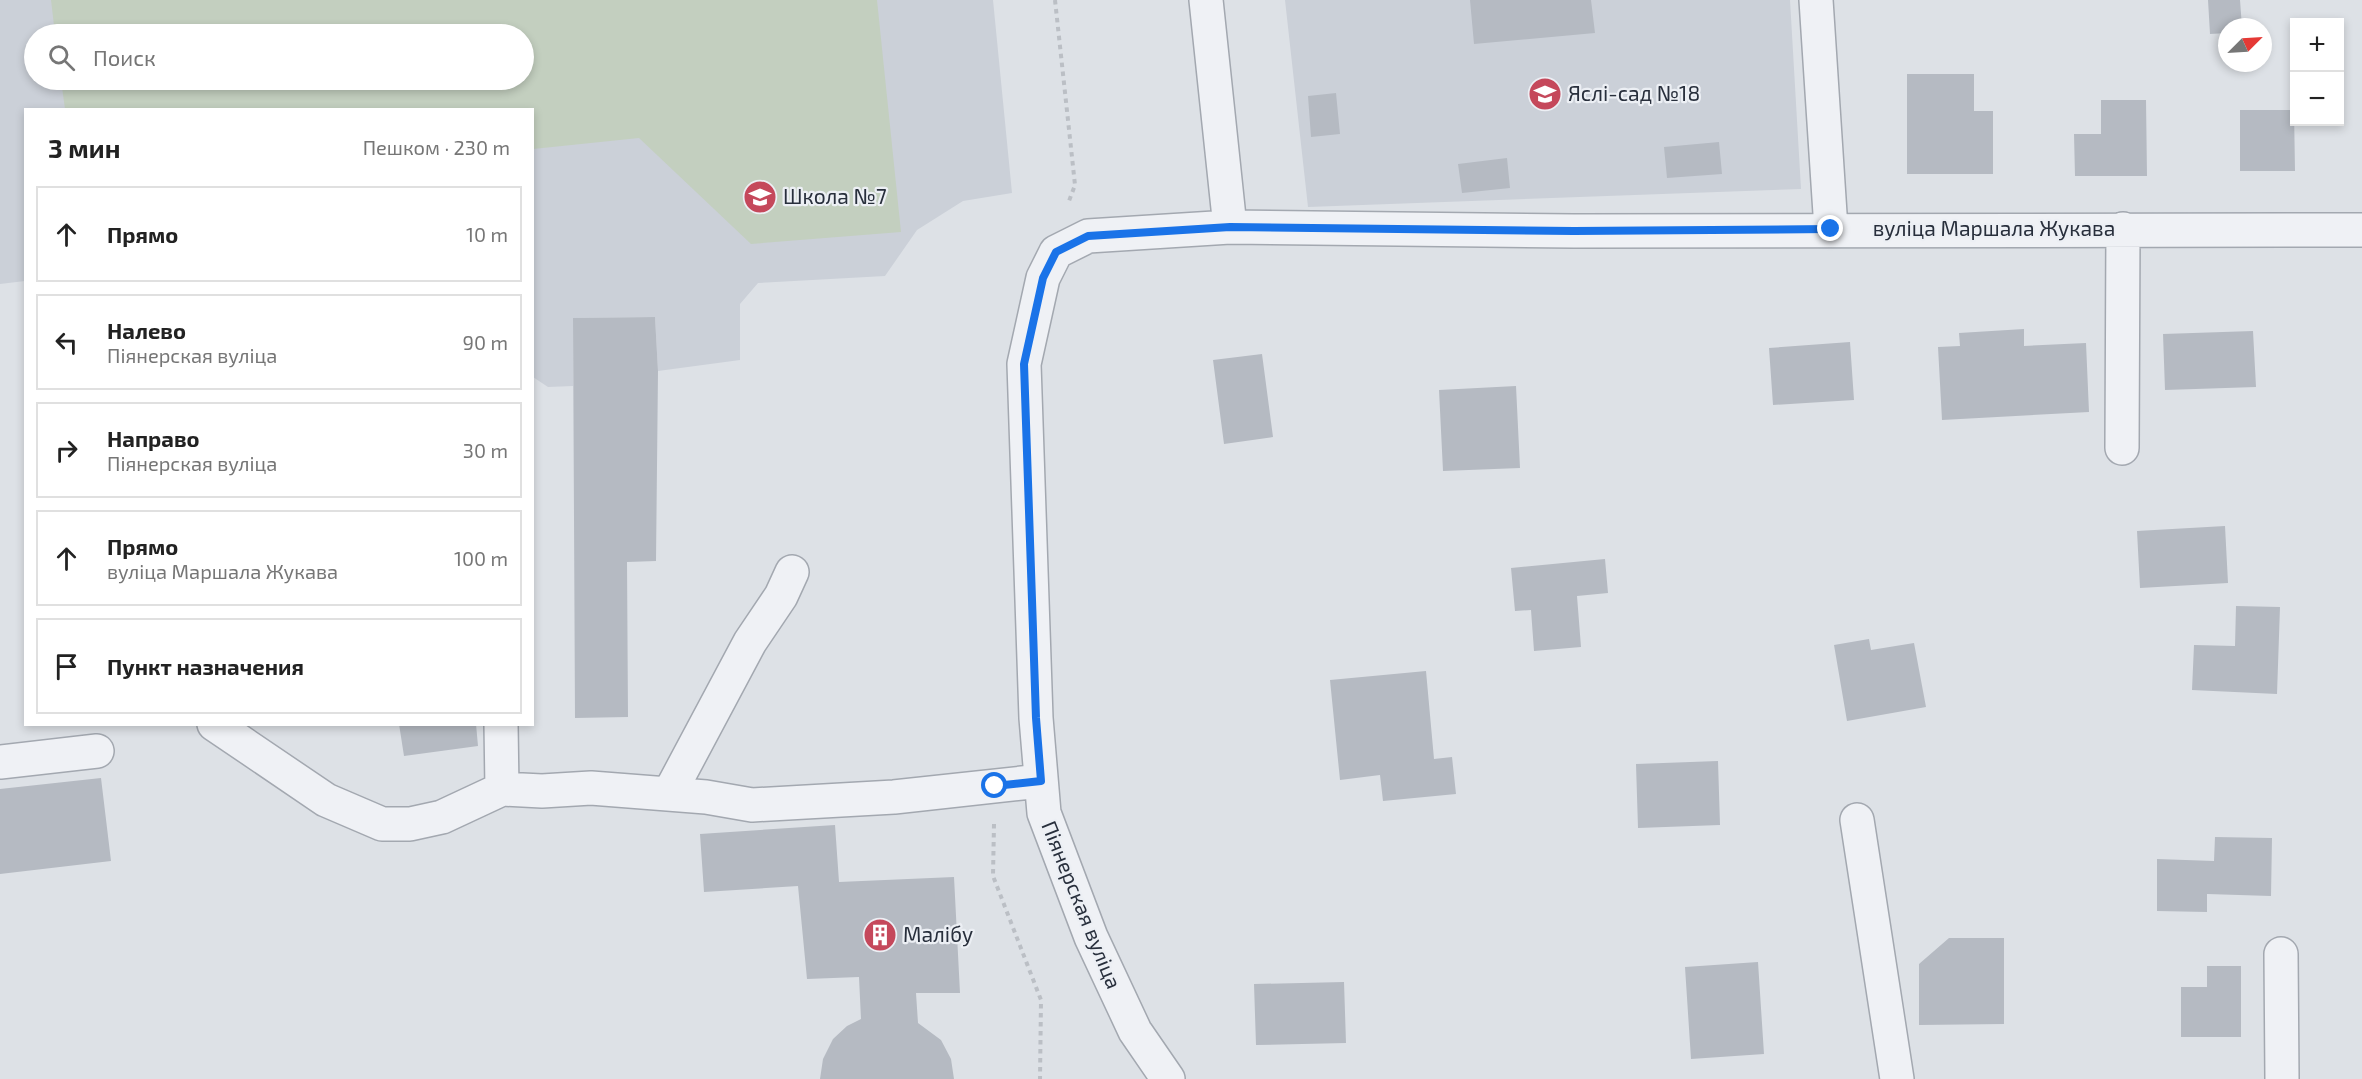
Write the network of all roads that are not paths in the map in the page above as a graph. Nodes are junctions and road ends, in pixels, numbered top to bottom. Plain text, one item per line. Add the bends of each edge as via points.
1 (1206, 0) edge
2 (1816, 0) edge
3 (1230, 227) junction
4 (1831, 229) junction
5 (2123, 229) junction
6 (2362, 230) edge
7 (2122, 448) dead end
8 (792, 572) dead end
9 (217, 726) edge
10 (501, 726) edge
11 (98, 751) dead end
12 (0, 762) edge
13 (1041, 781) junction
14 (502, 789) junction
15 (669, 794) junction
16 (1857, 820) dead end
17 (2281, 954) dead end
18 (1168, 1079) edge
19 (1897, 1079) edge
20 (2282, 1079) edge

1 - 3 street
2 - 4 street
3 - 4 street, вуліца Маршала Жукава
3 - 13 street, Піянерская вуліца via 1088,236 1056,252 1043,278 1024,364
4 - 5 street, вуліца Маршала Жукава
5 - 6 street, вуліца Маршала Жукава
5 - 7 street
8 - 15 street
9 - 14 street via 326,800 382,824 411,824 442,817
10 - 14 street
11 - 12 street
13 - 15 street via 894,797 752,805
13 - 18 street, Піянерская вуліца via 1044,813 1090,937 1135,1031
14 - 15 street via 591,788
16 - 19 street
17 - 20 street

